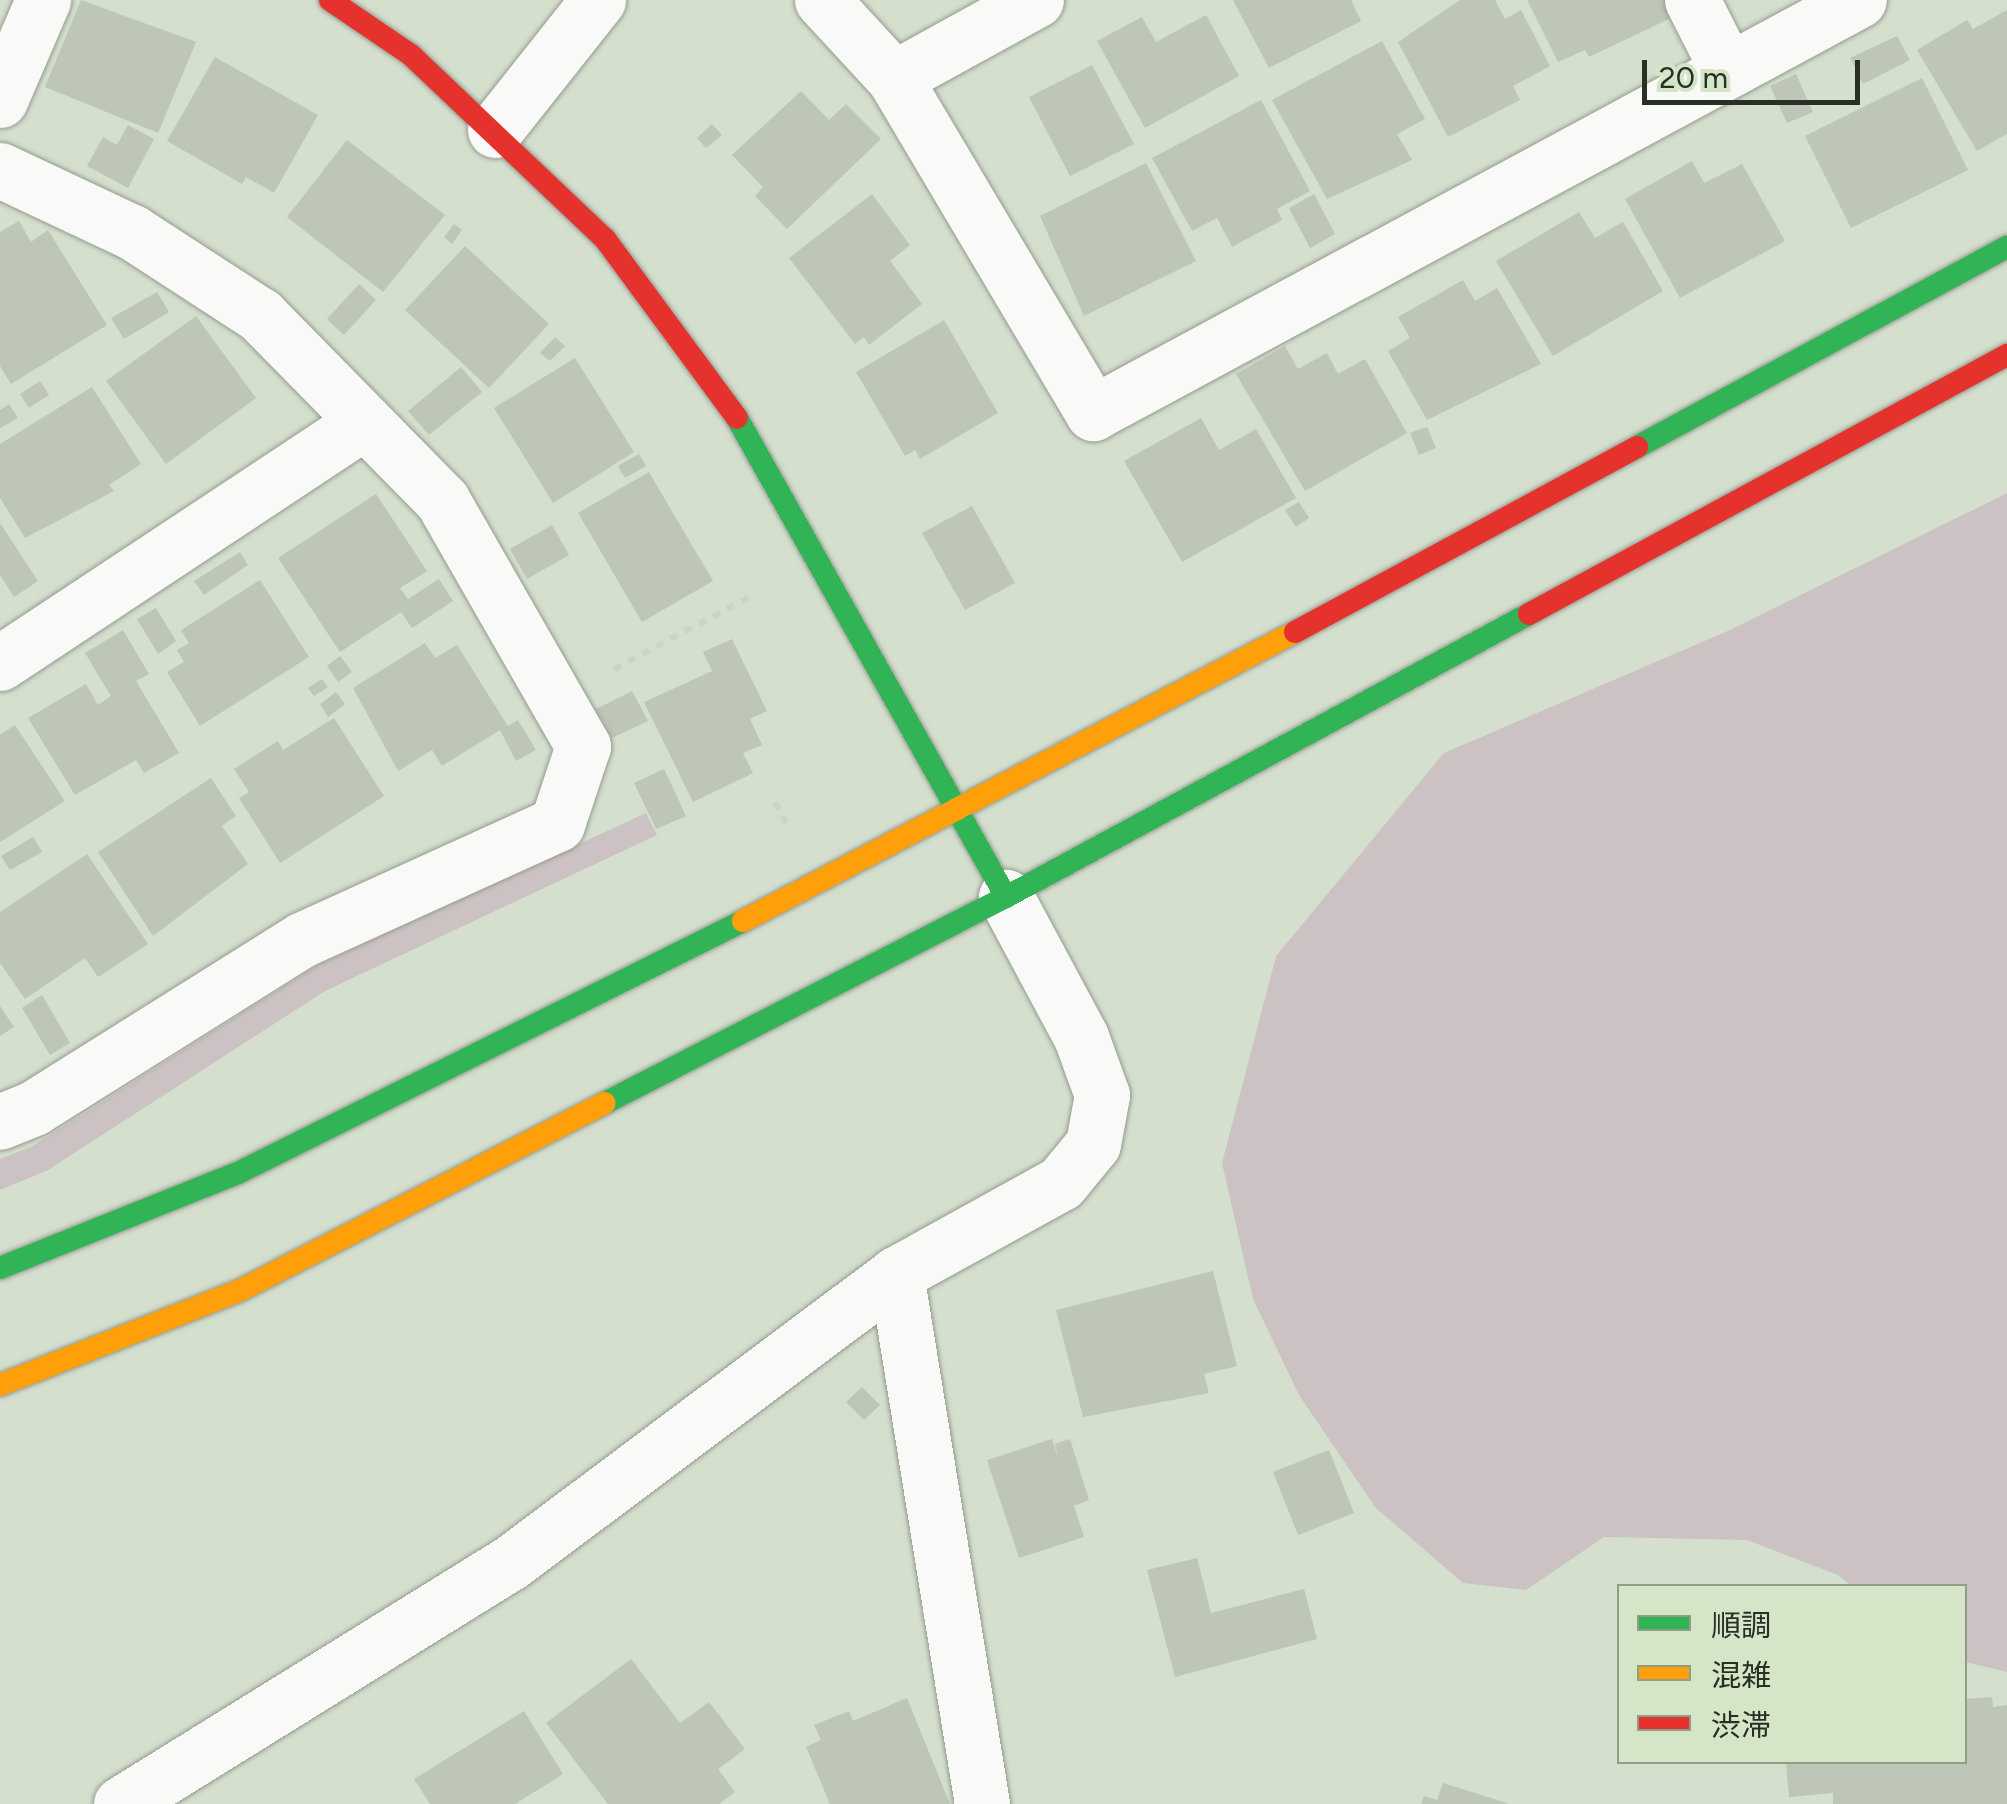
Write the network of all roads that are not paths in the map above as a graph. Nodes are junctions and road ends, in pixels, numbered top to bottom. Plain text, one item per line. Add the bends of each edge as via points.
1 (43, 0) edge
2 (330, 0) edge
3 (598, 0) edge
4 (822, 0) edge
5 (1036, 0) edge
6 (1692, 0) edge
7 (1858, 0) edge
8 (1726, 67) junction
9 (894, 78) junction
10 (0, 100) edge
11 (495, 130) junction
12 (0, 170) edge
13 (2007, 247) edge
14 (2007, 354) edge
15 (364, 422) junction
16 (0, 664) edge
17 (962, 812) junction
18 (1006, 898) junction
19 (0, 1122) edge
20 (0, 1268) edge
21 (896, 1274) junction
22 (0, 1384) edge
23 (122, 1804) edge
24 (982, 1804) edge

1 - 10 street
2 - 11 street via 410,55
3 - 11 street
4 - 9 street
5 - 9 street
6 - 8 street
7 - 8 street
8 - 9 street via 1093,414
11 - 17 street via 605,239 730,404
12 - 15 street via 132,232 260,315
13 - 17 street
14 - 18 street
15 - 16 street
15 - 19 street via 442,500 583,746 557,824 303,939 34,1108
17 - 18 street
17 - 20 street via 238,1172
18 - 21 street via 1092,1066 1102,1095 1093,1144 1062,1182
18 - 22 street via 239,1291
21 - 23 street via 510,1564
21 - 24 street

